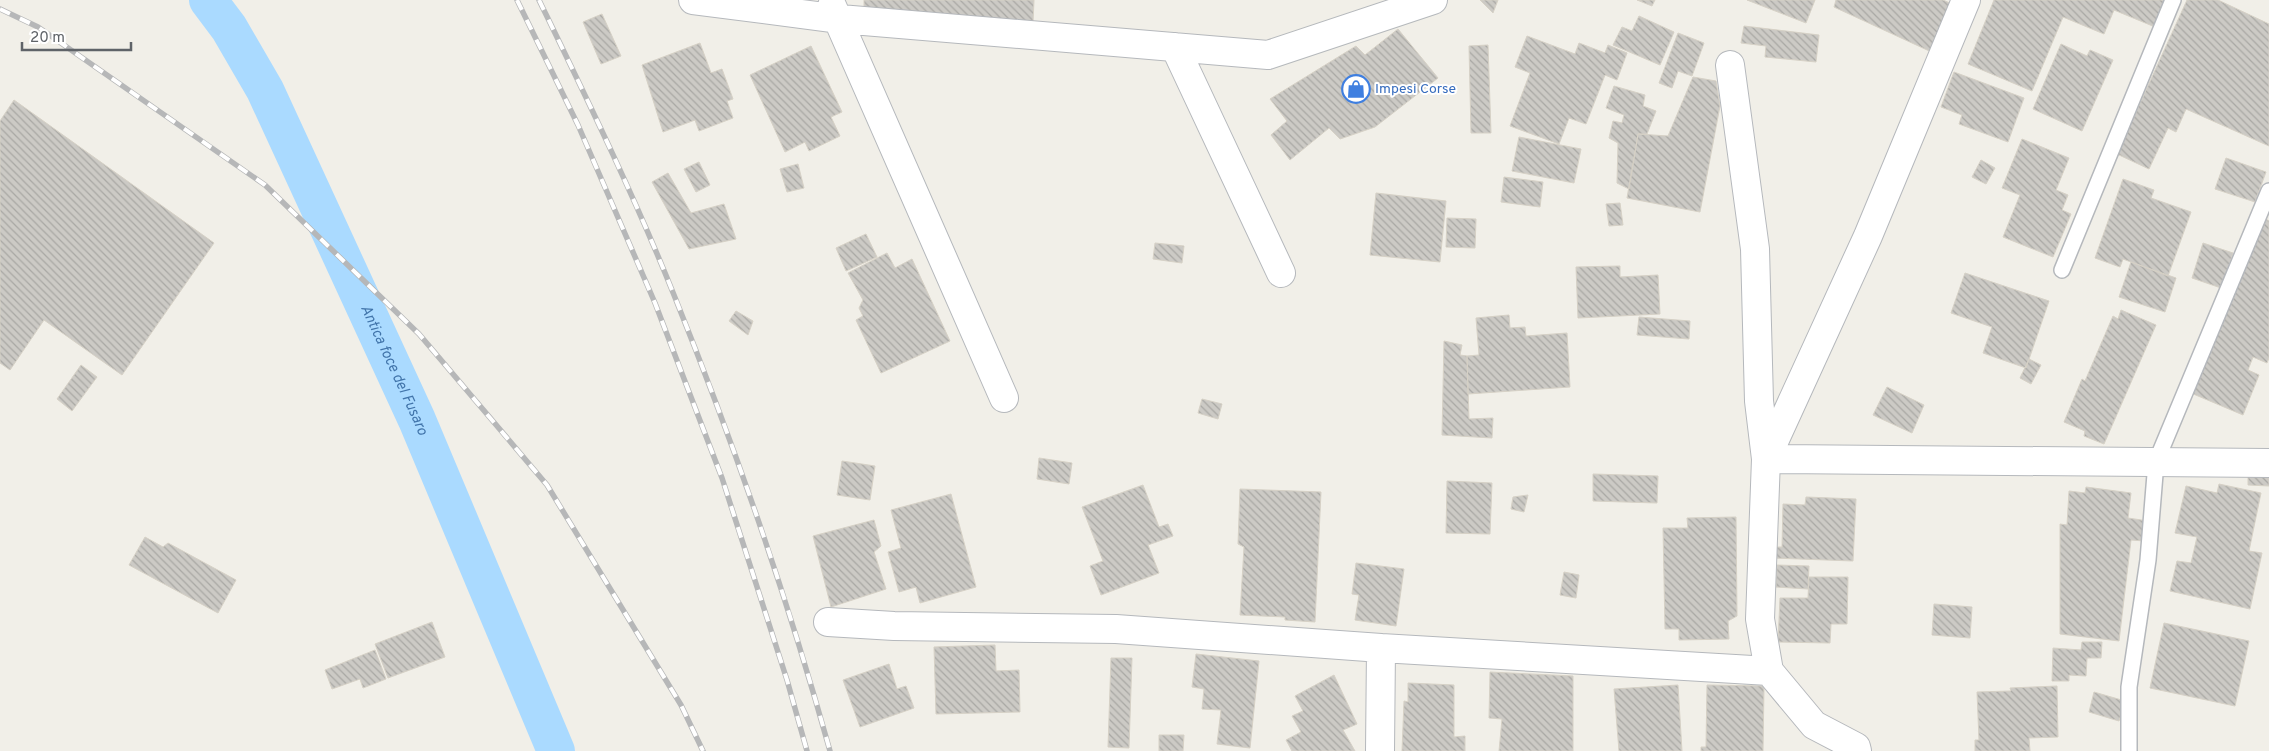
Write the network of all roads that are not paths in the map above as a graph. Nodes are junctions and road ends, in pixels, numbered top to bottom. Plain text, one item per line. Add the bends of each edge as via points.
1 (693, 0) edge
2 (1433, 0) edge
3 (1966, 0) edge
4 (2173, 0) edge
5 (834, 9) edge
6 (1175, 47) junction
7 (1730, 65) dead end
8 (2269, 191) edge
9 (2062, 270) dead end
10 (1281, 273) dead end
11 (1004, 398) dead end
12 (1766, 459) junction
13 (2156, 462) junction
14 (2269, 463) edge
15 (828, 622) dead end
16 (1381, 648) junction
17 (1768, 671) junction
18 (1380, 751) edge
19 (1857, 751) edge
20 (2129, 751) edge

1 - 5 street
2 - 6 street via 1268,55
3 - 12 street via 1868,236
4 - 9 lane
5 - 6 street
5 - 11 street
6 - 10 street
7 - 12 street via 1755,249 1759,401
8 - 13 lane
12 - 13 street
12 - 17 street via 1760,619
13 - 14 street
13 - 20 lane via 2148,560 2129,687
15 - 16 street via 1116,629
16 - 17 street
16 - 18 street
17 - 19 street via 1814,725 1856,747

